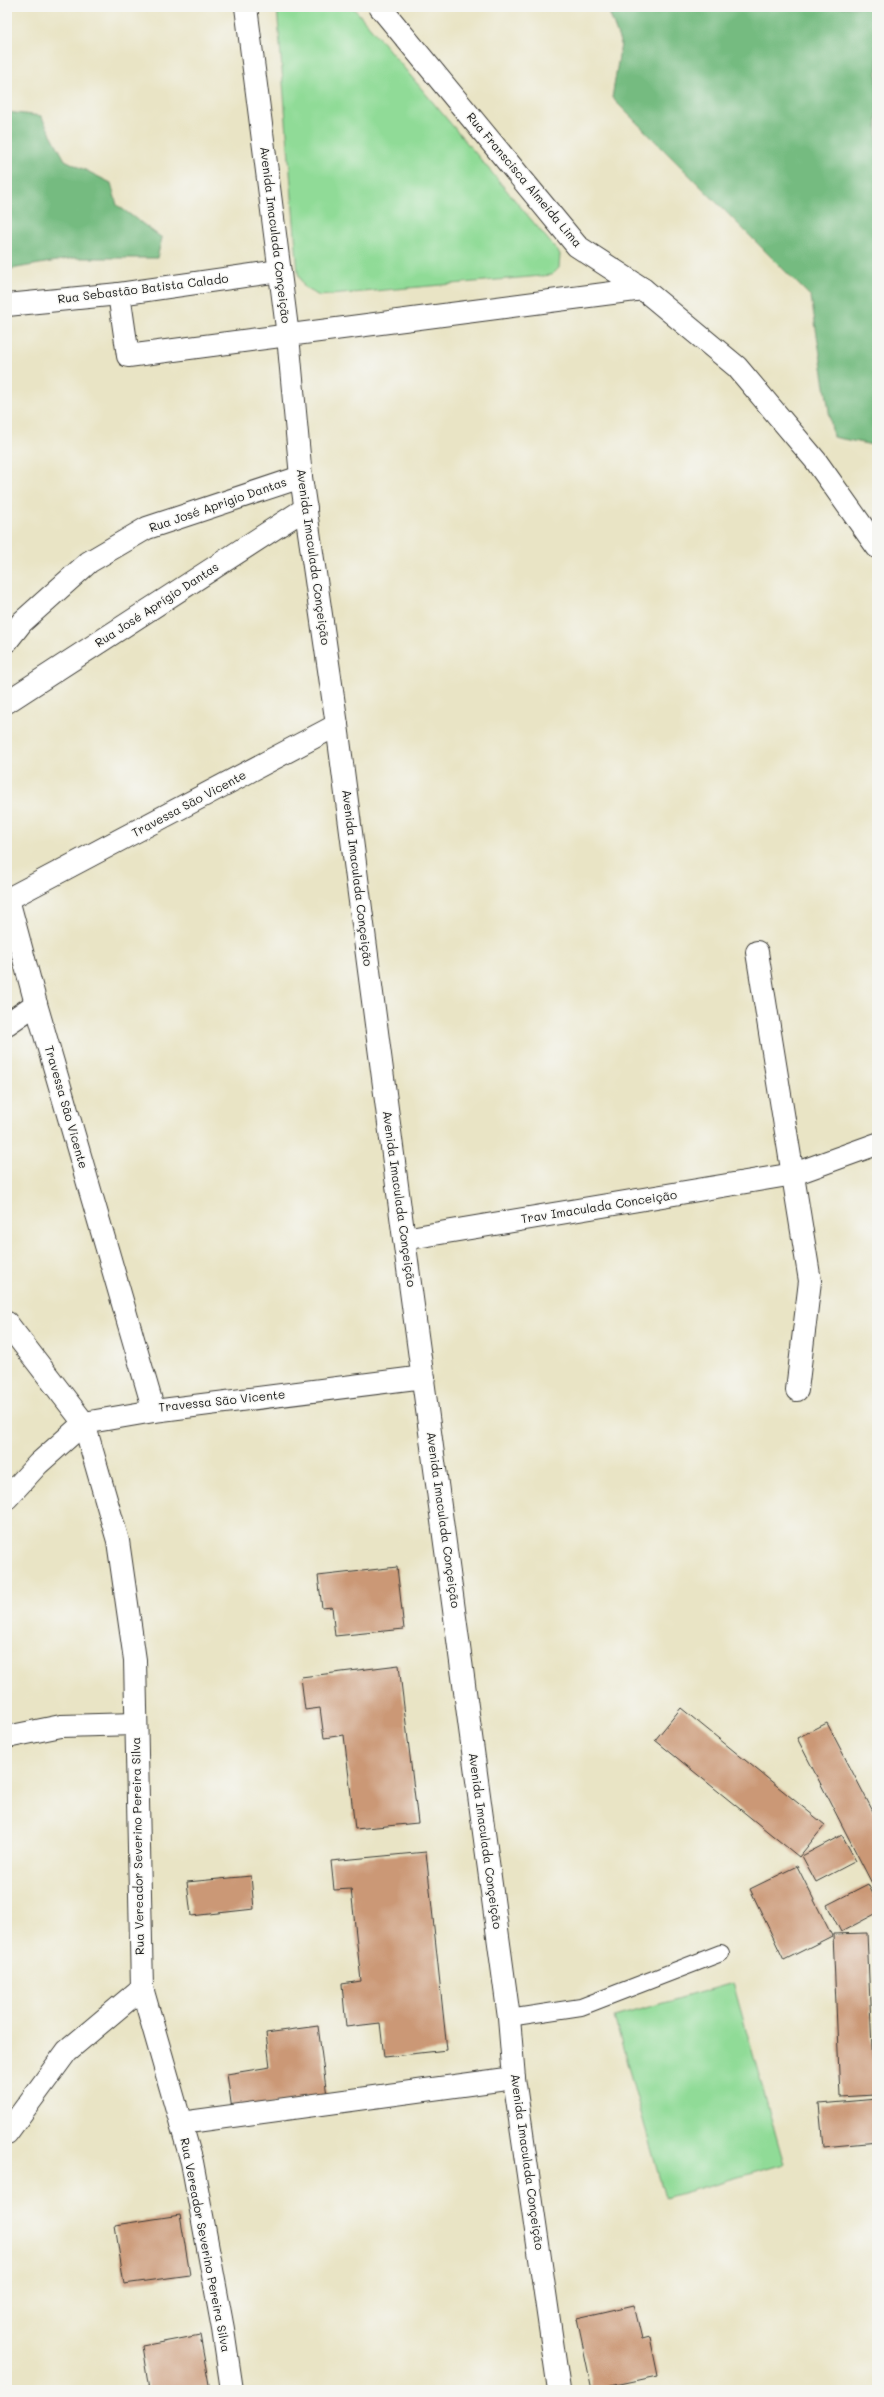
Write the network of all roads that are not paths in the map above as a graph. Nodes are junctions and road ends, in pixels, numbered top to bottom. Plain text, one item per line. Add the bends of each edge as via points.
1 (246, 7) edge
2 (380, 7) edge
3 (279, 271) junction
4 (643, 289) junction
5 (119, 294) junction
6 (7, 305) edge
7 (288, 336) junction
8 (301, 477) junction
9 (306, 508) junction
10 (877, 547) edge
11 (7, 641) edge
12 (7, 702) edge
13 (338, 725) junction
14 (757, 952) dead end
15 (36, 1004) junction
16 (7, 1024) edge
17 (877, 1144) edge
18 (794, 1174) junction
19 (404, 1239) junction
20 (7, 1323) edge
21 (424, 1377) junction
22 (797, 1390) dead end
23 (154, 1411) junction
24 (84, 1423) junction
25 (7, 1498) edge
26 (136, 1724) junction
27 (7, 1738) edge
28 (721, 1953) dead end
29 (142, 1988) junction
30 (509, 2018) junction
31 (514, 2078) junction
32 (180, 2123) junction
33 (7, 2133) edge
34 (232, 2390) edge
35 (559, 2390) edge

1 - 3 street, Avenida Imaculada Conçeição
2 - 4 street, Rua Franscisca Almeida Lima via 577,246
3 - 5 street, Rua Sebastão Batista Calado
3 - 7 street, Avenida Imaculada Conçeição
4 - 7 street
4 - 10 street, Rua Franscisca Almeida Lima via 737,367 816,461
5 - 6 street, Rua Sebastão Batista Calado
5 - 7 street via 128,356
7 - 8 street, Avenida Imaculada Conçeição
8 - 9 street, Avenida Imaculada Conçeição
8 - 11 street, Rua José Aprigio Dantas via 147,528 89,562 22,622
9 - 12 street, Rua José Aprígio Dantas
9 - 13 street, Avenida Imaculada Conçeição
13 - 15 street, Travessa São Vicente via 8,898
13 - 19 street, Avenida Imaculada Conçeição
14 - 18 street
15 - 16 street
15 - 23 street, Travessa São Vicente
17 - 18 street, Trav Imaculada Conceição
18 - 19 street, Trav Imaculada Conceição
18 - 22 street via 810,1281
19 - 21 street, Avenida Imaculada Conçeição
20 - 24 street, Rua Vereador Severino Pereira Silva
21 - 23 street, Travessa São Vicente
21 - 30 street, Avenida Imaculada Conçeição
23 - 24 street
24 - 25 street via 38,1464
24 - 26 street, Rua Vereador Severino Pereira Silva via 118,1541 135,1660
26 - 27 street via 61,1726
26 - 29 street, Rua Vereador Severino Pereira Silva
28 - 30 lane via 581,2006
29 - 32 street, Rua Vereador Severino Pereira Silva
29 - 33 street via 67,2051
30 - 31 street, Avenida Imaculada Conçeição
31 - 32 street
31 - 35 street, Avenida Imaculada Conçeição
32 - 34 street, Rua Vereador Severino Pereira Silva via 192,2162

